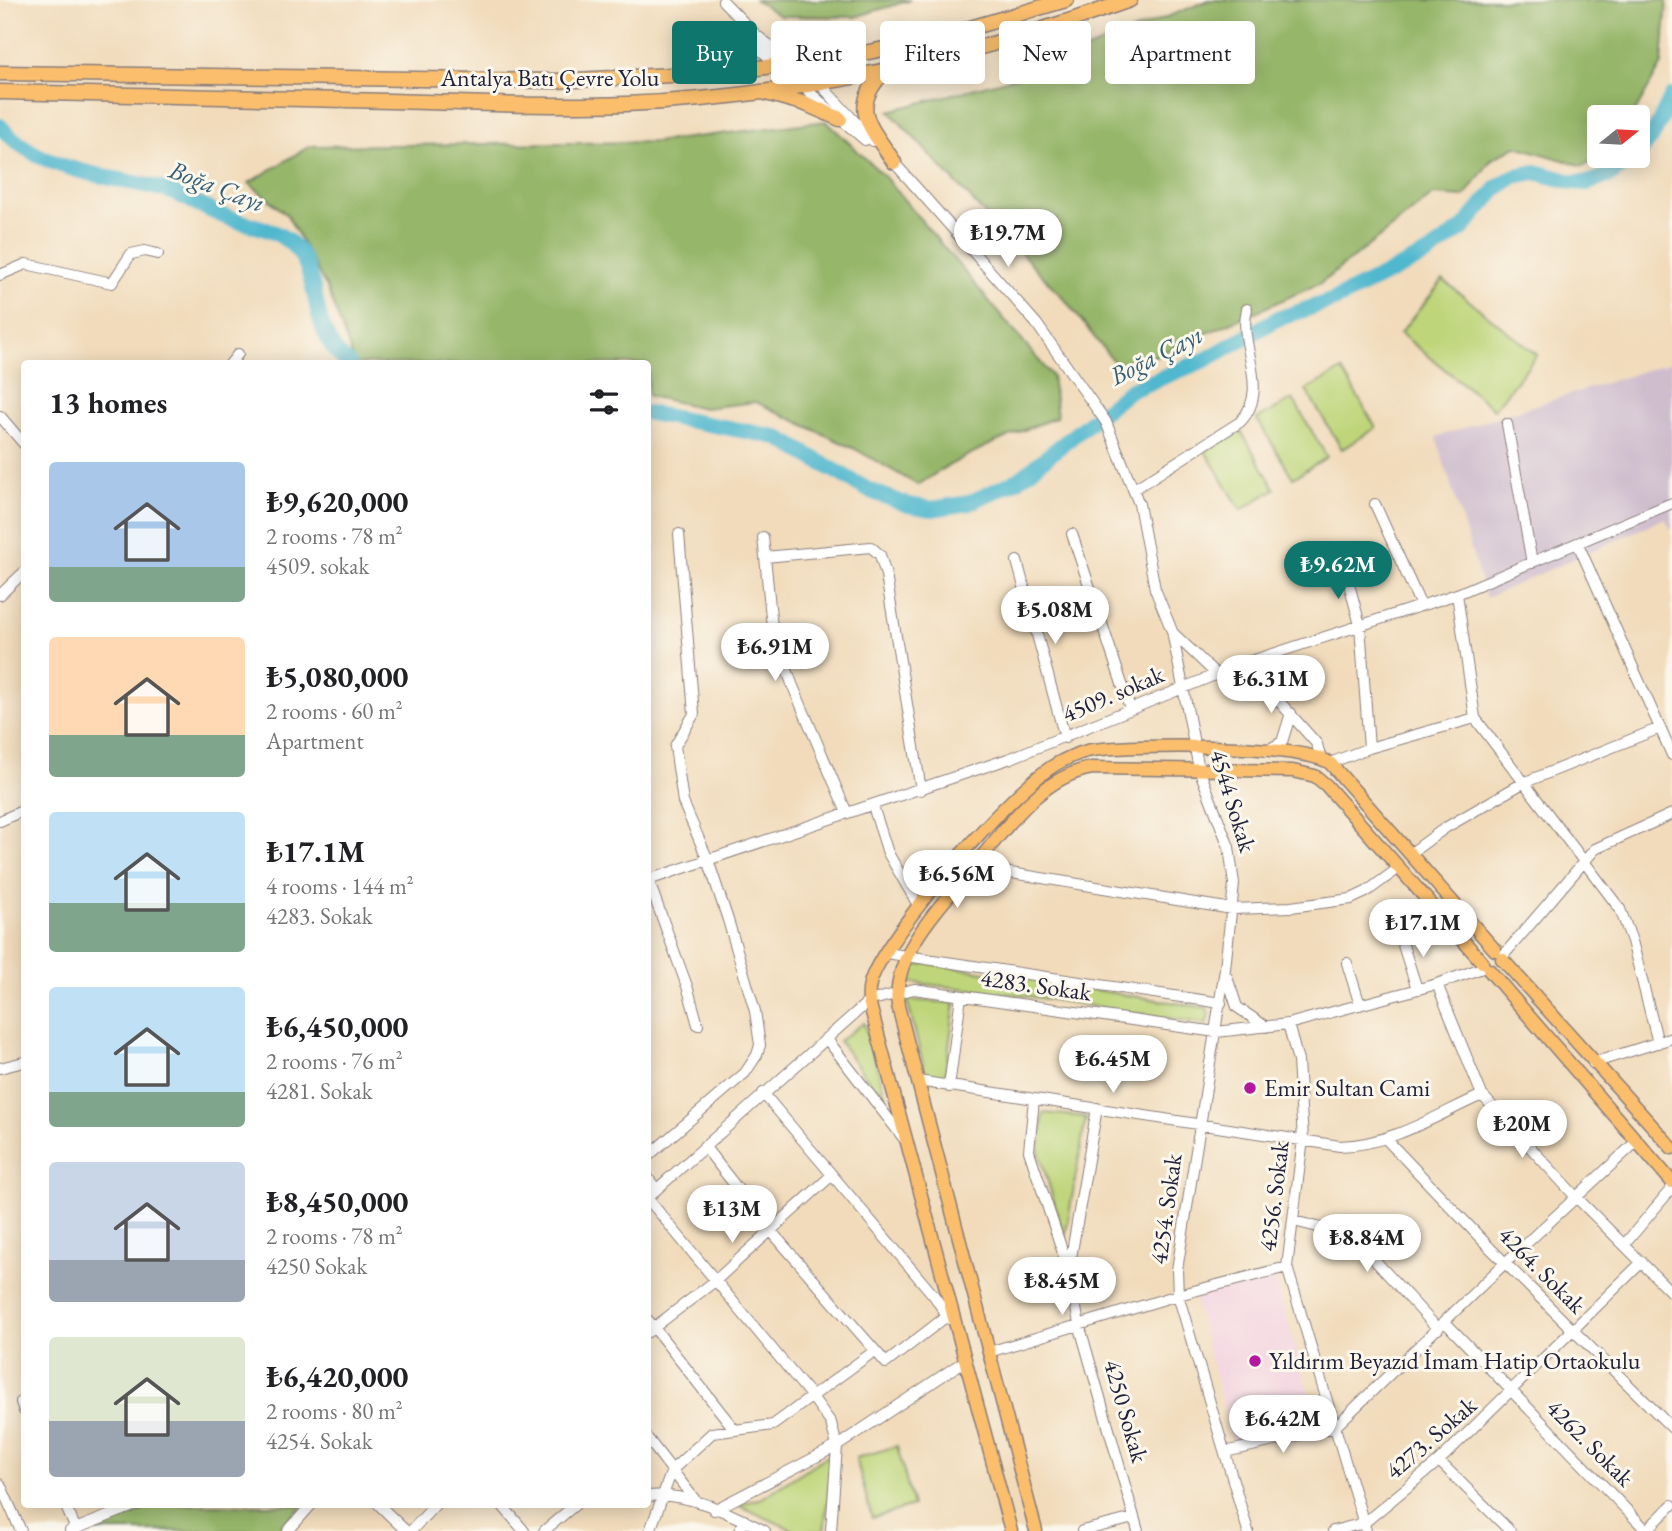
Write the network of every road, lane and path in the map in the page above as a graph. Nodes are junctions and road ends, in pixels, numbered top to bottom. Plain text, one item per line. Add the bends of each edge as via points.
1 (1066, 0) edge
2 (1129, 0) edge
3 (723, 1) edge
4 (732, 21) edge
5 (985, 45) edge
6 (771, 49) edge
7 (866, 51) edge
8 (0, 73) edge
9 (672, 75) edge
10 (880, 76) edge
11 (811, 84) junction
12 (758, 91) junction
13 (0, 92) edge
14 (840, 119) junction
15 (894, 162) junction
16 (158, 254) dead end
17 (0, 275) edge
18 (1247, 309) dead end
19 (238, 354) dead end
20 (233, 360) edge
21 (0, 416) edge
22 (1507, 424) dead end
23 (21, 440) edge
24 (1134, 489) junction
25 (1375, 505) dead end
26 (1671, 506) edge
27 (679, 534) dead end
28 (1072, 534) dead end
29 (763, 537) dead end
30 (1578, 544) junction
31 (765, 556) junction
32 (1017, 561) dead end
33 (1532, 563) junction
34 (1345, 569) dead end
35 (21, 575) edge
36 (0, 594) edge
37 (1457, 594) junction
38 (1420, 606) junction
39 (1360, 625) junction
40 (1172, 631) junction
41 (1245, 663) junction
42 (1216, 674) junction
43 (1181, 688) junction
44 (1130, 708) junction
45 (1291, 713) junction
46 (1475, 719) junction
47 (1660, 728) junction
48 (1065, 738) junction
49 (1369, 748) junction
50 (1194, 749) junction
51 (1266, 751) junction
52 (1672, 755) edge
53 (1325, 760) junction
54 (1199, 769) junction
55 (1522, 783) junction
56 (921, 790) junction
57 (873, 806) junction
58 (21, 811) edge
59 (847, 813) junction
60 (1672, 814) edge
61 (0, 821) edge
62 (1411, 853) junction
63 (708, 860) junction
64 (1583, 861) junction
65 (974, 867) junction
66 (1399, 868) junction
67 (651, 879) edge
68 (651, 888) edge
69 (918, 905) junction
70 (1232, 909) junction
71 (1401, 939) dead end
72 (886, 953) junction
73 (1499, 954) junction
74 (909, 955) junction
75 (1348, 963) dead end
76 (1485, 966) junction
77 (1225, 969) junction
78 (1437, 984) junction
79 (1417, 989) junction
80 (896, 992) junction
81 (961, 996) junction
82 (869, 1001) junction
83 (1221, 1003) junction
84 (1360, 1005) junction
85 (1287, 1024) junction
86 (698, 1025) dead end
87 (1266, 1027) junction
88 (1216, 1032) junction
89 (826, 1038) junction
90 (1672, 1038) edge
91 (1658, 1043) junction
92 (21, 1063) edge
93 (1593, 1063) junction
94 (0, 1068) edge
95 (918, 1081) junction
96 (949, 1087) junction
97 (763, 1093) junction
98 (1482, 1095) junction
99 (1034, 1099) junction
100 (1097, 1108) junction
101 (1200, 1123) junction
102 (1303, 1139) junction
103 (1386, 1139) junction
104 (907, 1142) junction
105 (1636, 1142) junction
106 (704, 1146) junction
107 (1672, 1148) edge
108 (651, 1153) edge
109 (832, 1175) junction
110 (651, 1182) edge
111 (1672, 1182) edge
112 (1672, 1188) edge
113 (656, 1189) junction
114 (651, 1195) edge
115 (1576, 1197) junction
116 (651, 1202) edge
117 (1294, 1221) junction
118 (771, 1231) junction
119 (1625, 1245) junction
120 (1642, 1262) junction
121 (1505, 1263) junction
122 (1287, 1267) junction
123 (1069, 1270) junction
124 (715, 1281) junction
125 (1672, 1293) edge
126 (1178, 1295) junction
127 (947, 1316) junction
128 (1079, 1324) junction
129 (651, 1325) edge
130 (1441, 1326) junction
131 (651, 1327) edge
132 (1574, 1331) junction
133 (958, 1334) junction
134 (873, 1352) junction
135 (989, 1352) junction
136 (965, 1360) junction
137 (1512, 1393) junction
138 (813, 1398) junction
139 (1335, 1427) junction
140 (1672, 1428) edge
141 (735, 1430) junction
142 (651, 1443) edge
143 (837, 1446) junction
144 (1225, 1452) junction
145 (1439, 1461) junction
146 (672, 1470) junction
147 (0, 1484) edge
148 (665, 1495) junction
149 (651, 1496) edge
150 (695, 1500) junction
151 (1672, 1505) edge
152 (66, 1508) edge
153 (128, 1508) edge
154 (309, 1508) edge
155 (382, 1508) edge
156 (432, 1508) edge
157 (505, 1508) edge
158 (571, 1508) edge
159 (714, 1510) junction
160 (1134, 1518) junction
161 (744, 1520) junction
162 (1365, 1527) edge
163 (73, 1530) edge
164 (291, 1530) edge
165 (21, 1531) edge
166 (409, 1531) edge
167 (524, 1531) edge
168 (544, 1531) edge
169 (650, 1531) edge
170 (739, 1531) edge
171 (765, 1531) edge
172 (831, 1531) edge
173 (1012, 1531) edge
174 (1036, 1531) edge
175 (1082, 1531) edge
176 (1138, 1531) edge
177 (1248, 1531) edge
178 (1333, 1531) edge
179 (1510, 1531) edge
180 (1646, 1531) edge

1 - 7 highway, Antalya Batı Çevre Yolu via 933,39
2 - 5 highway, Antalya Batı Çevre Yolu
3 - 4 street
3 - 6 street
8 - 9 highway, Antalya Batı Çevre Yolu via 556,81
10 - 15 highway via 863,108 866,121
11 - 12 highway, Antalya Batı Çevre Yolu
11 - 14 street
11 - 15 street
12 - 13 highway, Antalya Batı Çevre Yolu via 626,104
12 - 14 highway
14 - 15 street
15 - 24 street via 1036,323 1106,422
16 - 17 street via 131,254 113,283 26,264
18 - 24 street via 1243,333 1253,360 1252,398 1244,418
19 - 20 street
21 - 23 street
22 - 33 street
24 - 40 street via 1155,589
25 - 38 street
26 - 30 street, 4509. sokak
27 - 63 street via 694,714 675,746 684,802
28 - 44 street
29 - 31 street
30 - 33 street, 4509. sokak
30 - 47 street
31 - 56 street via 871,547 880,555
31 - 59 street via 772,627
32 - 48 street
33 - 37 street, 4509. sokak
34 - 39 street
35 - 36 street
37 - 38 street, 4509. sokak
37 - 46 street
38 - 39 street, 4509. sokak
39 - 41 street, 4509. sokak
39 - 49 street
40 - 42 street
40 - 43 street, 4544 Sokak
41 - 42 street, 4509. sokak
41 - 45 street
42 - 43 street, 4509. sokak
43 - 44 street, 4509. sokak
43 - 50 street, 4544 Sokak
44 - 48 street, 4509. sokak
45 - 51 street via 1282,742
45 - 53 street
46 - 49 street
46 - 55 street
47 - 52 street
47 - 55 street
48 - 56 street, 4509. sokak
49 - 53 street
50 - 51 main road
50 - 54 street, 4544 Sokak
50 - 69 main road via 1084,752 1041,772
51 - 53 main road
53 - 62 main road
54 - 65 main road via 1075,771 1020,811
54 - 66 main road via 1293,771 1314,776
54 - 70 street, 4544 Sokak via 1229,847
55 - 62 street
55 - 64 street
56 - 57 street, 4509. sokak
57 - 59 street, 4509. sokak
57 - 69 street via 888,853
58 - 61 street
59 - 63 street, 4509. sokak
60 - 64 street via 1610,840
62 - 73 main road
63 - 67 street, 4509. sokak
63 - 108 street via 751,995 760,1045 745,1073
64 - 73 street via 1522,934
64 - 91 street via 1620,909
65 - 70 street
65 - 74 main road via 931,914
66 - 70 street via 1351,899
66 - 76 main road
68 - 86 street
69 - 72 main road
70 - 77 street, 4544 Sokak
71 - 79 street
72 - 74 street
72 - 82 main road via 874,974
73 - 76 main road via 1485,953
73 - 93 main road
74 - 80 main road
74 - 83 street
75 - 84 street
76 - 78 street, 4283. Sokak
76 - 105 main road
77 - 83 street, 4254. Sokak
77 - 87 street via 1237,1006
78 - 79 street, 4283. Sokak
78 - 98 street
79 - 84 street, 4283. Sokak
80 - 81 street, 4283. Sokak via 914,989
80 - 82 street, 4283. Sokak
80 - 95 main road
81 - 88 street, 4283. Sokak
81 - 96 street
82 - 89 street, 4283. Sokak
82 - 104 main road
83 - 88 street, 4254. Sokak
84 - 85 street, 4283. Sokak
85 - 87 street, 4283. Sokak
85 - 102 street, 4256. Sokak via 1298,1061
87 - 88 street, 4283. Sokak
88 - 101 street, 4254. Sokak
89 - 97 street, 4283. Sokak
89 - 104 street
90 - 91 street
91 - 93 street
92 - 94 street
93 - 107 main road
95 - 96 street
95 - 135 main road
96 - 99 street
97 - 106 street, 4283. Sokak
97 - 109 street
98 - 103 street
98 - 115 street
99 - 100 street
99 - 123 street, 4250 Sokak via 1029,1151
100 - 101 street
100 - 123 street
101 - 102 street
101 - 126 street, 4254. Sokak via 1177,1270
102 - 103 street via 1360,1146
102 - 117 street, 4256. Sokak
103 - 121 street, 4264. Sokak
104 - 133 main road
105 - 111 main road
105 - 115 street
106 - 113 street, 4283. Sokak
106 - 118 street
109 - 118 street
109 - 127 street
110 - 113 street
112 - 119 street
113 - 114 street, 4283. Sokak
115 - 119 street
115 - 121 street
116 - 124 street
117 - 122 street, 4256. Sokak
117 - 130 street, 4262. Sokak via 1345,1234 1358,1242
118 - 124 street
118 - 134 street
119 - 120 street
120 - 125 street
120 - 132 street, 4273. Sokak
121 - 130 street
121 - 132 street, 4264. Sokak
122 - 126 street
122 - 139 street, 4256. Sokak
123 - 128 street, 4250 Sokak
124 - 129 street
124 - 138 street
126 - 128 street
126 - 144 street, 4254. Sokak
127 - 133 street
127 - 134 street via 886,1363
128 - 135 street
128 - 160 street, 4250 Sokak
130 - 137 street, 4262. Sokak
130 - 139 street
131 - 141 street
132 - 137 street, 4273. Sokak
132 - 140 street, 4264. Sokak
133 - 136 main road
134 - 138 street
135 - 174 main road
136 - 143 street
136 - 173 main road
137 - 145 street, 4273. Sokak
137 - 180 street, 4262. Sokak
138 - 141 street via 773,1425
138 - 143 street via 831,1423
139 - 144 street
139 - 162 street, 4256. Sokak
141 - 146 street via 712,1433
142 - 146 street
143 - 159 street
143 - 172 street
144 - 177 street, 4254. Sokak
145 - 162 street, 4273. Sokak
145 - 179 street
146 - 148 street
146 - 150 street
147 - 165 street
148 - 149 street
148 - 150 street
148 - 169 street
150 - 159 street
151 - 180 street
152 - 163 street
153 - 163 street
154 - 164 street
155 - 166 street
156 - 166 street
157 - 167 street
158 - 168 street
159 - 161 street
160 - 175 street
160 - 176 street, 4250 Sokak
161 - 170 street
161 - 171 street
162 - 178 street

